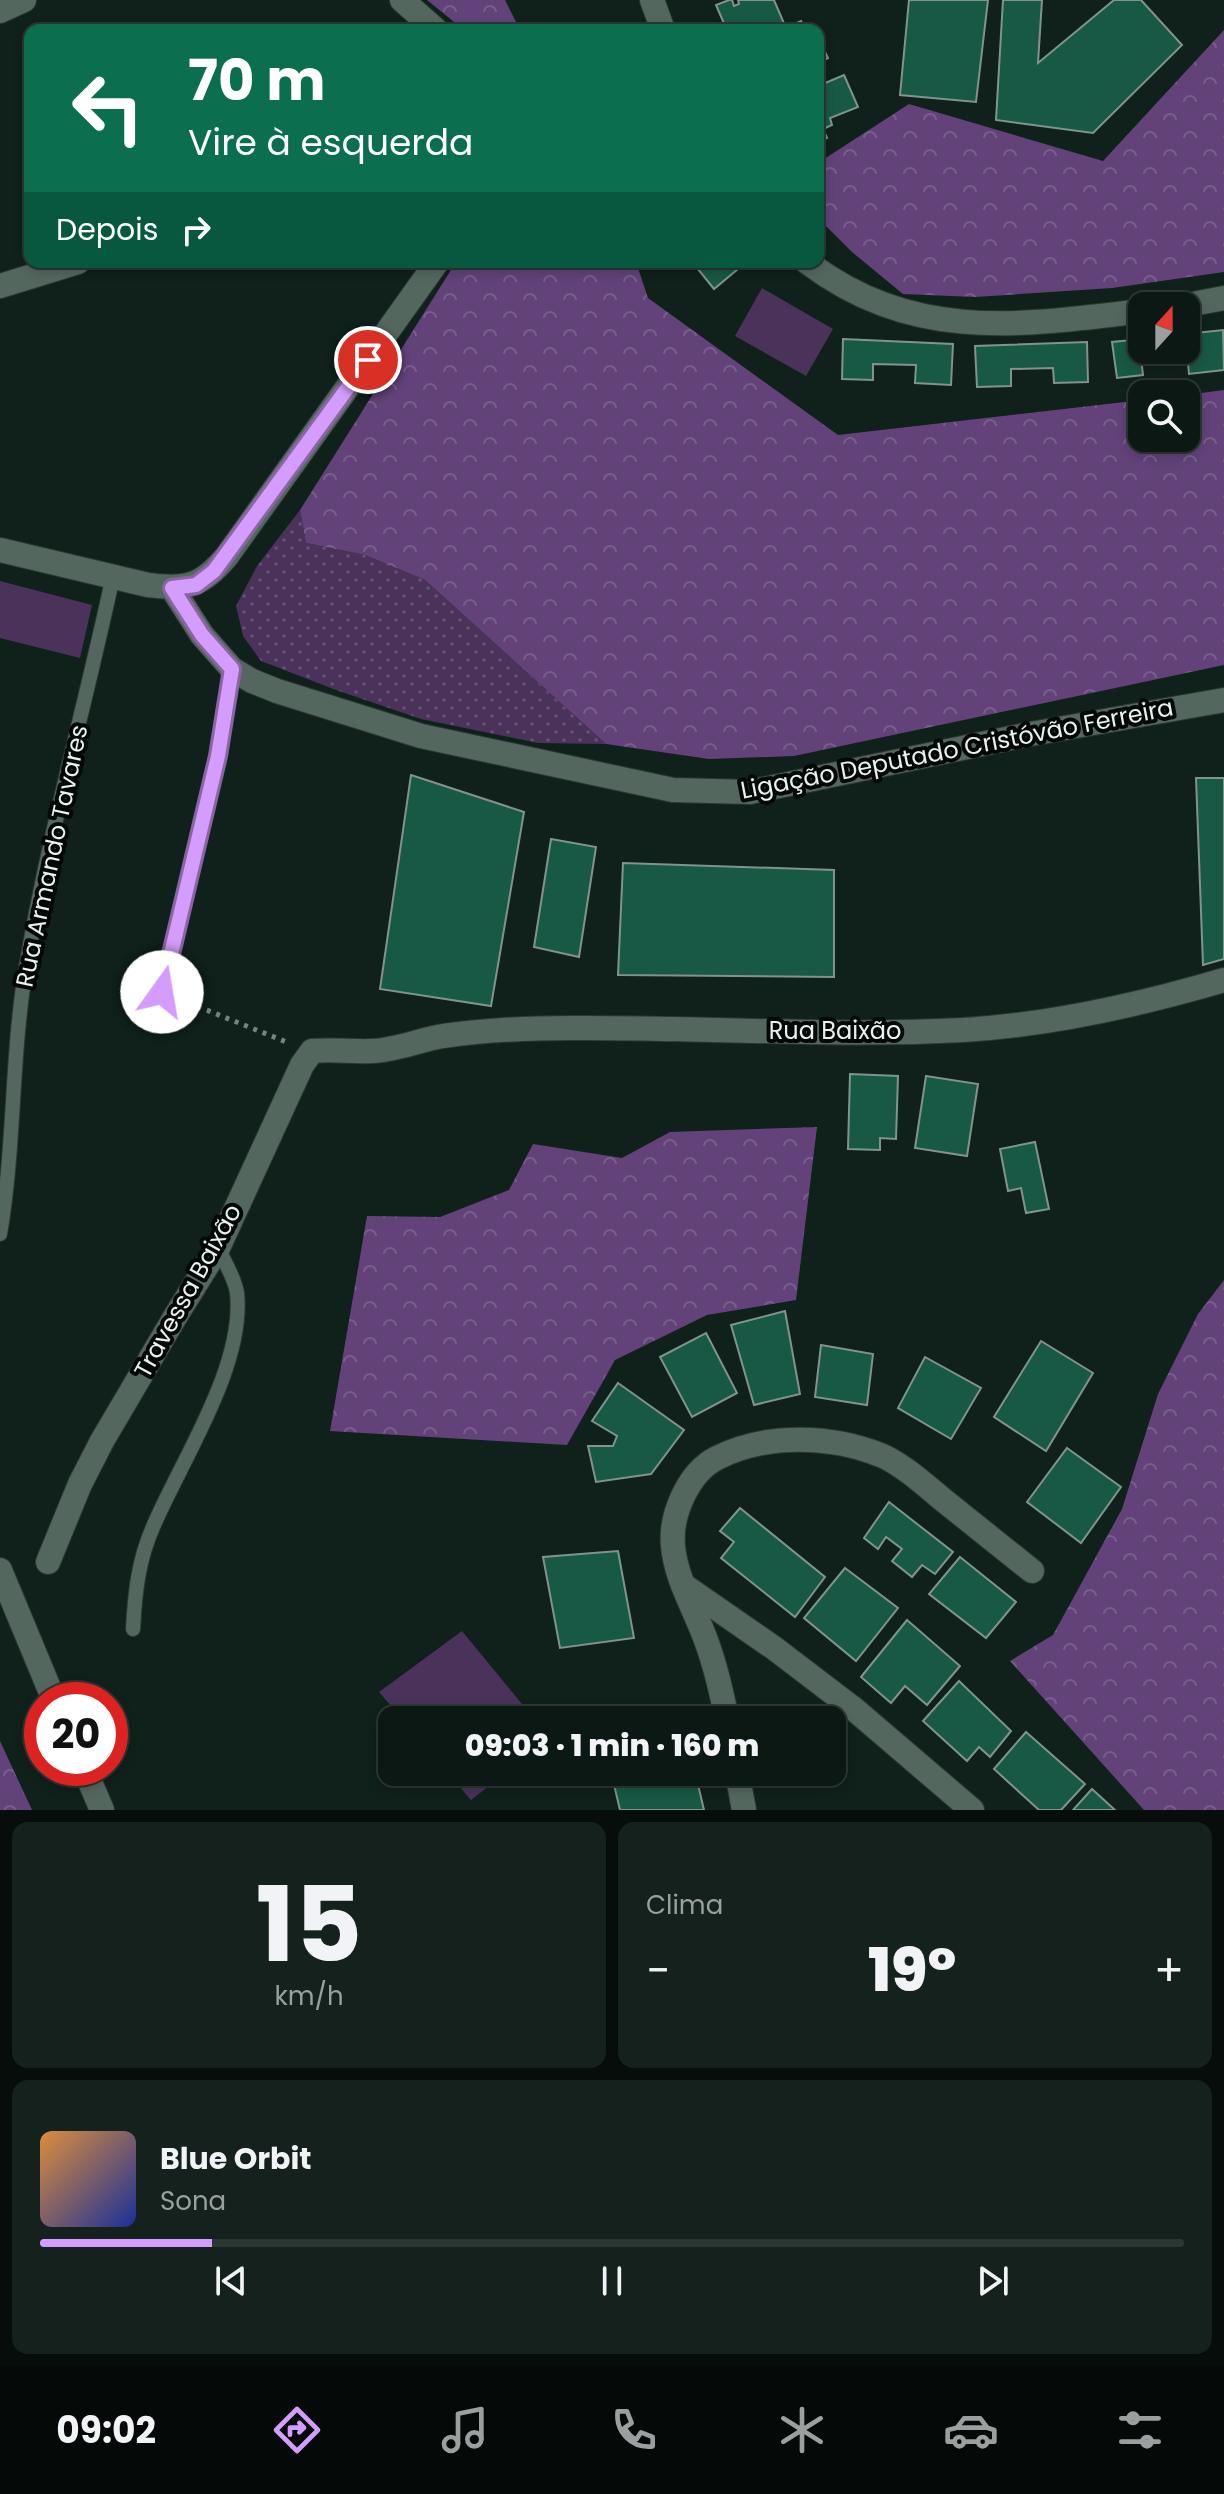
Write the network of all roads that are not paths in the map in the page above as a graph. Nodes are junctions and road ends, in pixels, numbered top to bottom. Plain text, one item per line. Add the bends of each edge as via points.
1 (24, 0) edge
2 (402, 0) edge
3 (652, 0) edge
4 (0, 11) edge
5 (429, 24) edge
6 (661, 24) edge
7 (58, 268) edge
8 (433, 268) edge
9 (816, 268) edge
10 (0, 286) edge
11 (1224, 298) edge
12 (1200, 303) edge
13 (1128, 312) edge
14 (0, 550) edge
15 (113, 576) junction
16 (172, 588) junction
17 (232, 669) junction
18 (1224, 700) edge
19 (1224, 980) edge
20 (162, 992) road end
21 (312, 1051) joint
22 (0, 1234) edge
23 (218, 1248) junction
24 (48, 1562) dead end
25 (0, 1570) edge
26 (1032, 1571) dead end
27 (683, 1585) junction
28 (133, 1629) dead end
29 (47, 1682) edge
30 (724, 1706) edge
31 (92, 1786) edge
32 (740, 1786) edge
33 (102, 1810) edge
34 (744, 1810) edge
35 (972, 1810) edge

1 - 4 street
2 - 5 street
3 - 6 street
7 - 10 street
8 - 16 street via 220,563 196,585
9 - 13 street via 855,294 923,318 1024,322
11 - 12 street
14 - 15 street
15 - 16 street
15 - 22 lane, Rua Armando Tavares via 60,795 26,969
16 - 17 street, Ligação Deputado Cristóvão Ferreira
17 - 18 street, Ligação Deputado Cristóvão Ferreira via 277,691 421,736 673,790 750,792
17 - 20 lane via 218,756
19 - 21 street, Rua Baixão via 1119,1008 965,1030 568,1028 441,1036 372,1051
21 - 23 street, Travessa Baixão
23 - 24 street, Travessa Baixão via 102,1441
23 - 28 lane via 237,1289 233,1340 215,1397 143,1553
25 - 29 street
26 - 27 street via 884,1457 844,1445 785,1439 739,1447 708,1462 689,1485 676,1513 673,1545
27 - 30 street via 708,1644
27 - 35 street via 854,1709
31 - 33 street
32 - 34 street

